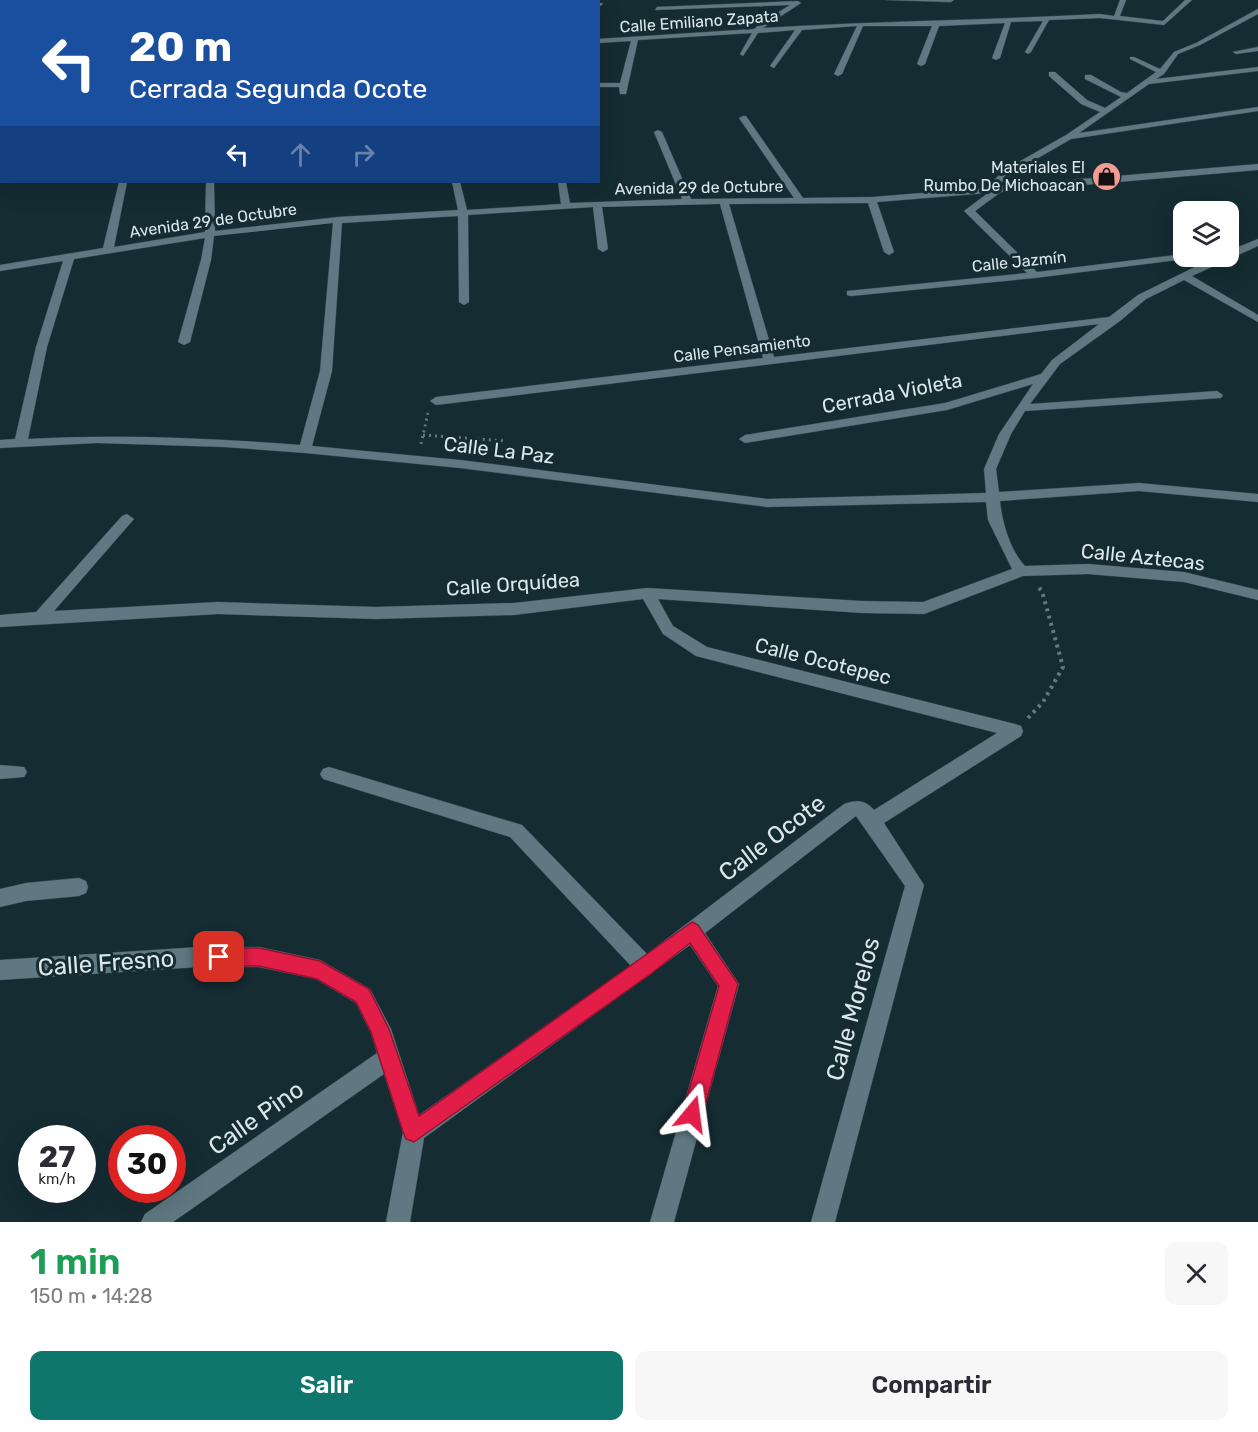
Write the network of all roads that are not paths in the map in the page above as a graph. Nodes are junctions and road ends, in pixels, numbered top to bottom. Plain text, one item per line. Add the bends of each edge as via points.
1 (889, 0) edge
2 (951, 0) edge
3 (1123, 0) edge
4 (1189, 0) edge
5 (799, 1) edge
6 (657, 9) dead end
7 (1258, 11) edge
8 (1117, 17) junction
9 (1047, 19) junction
10 (1009, 20) junction
11 (861, 24) junction
12 (936, 24) junction
13 (800, 28) junction
14 (756, 31) junction
15 (635, 39) junction
16 (600, 41) edge
17 (1258, 50) edge
18 (1028, 52) dead end
19 (1236, 52) dead end
20 (743, 54) dead end
21 (996, 58) dead end
22 (1132, 58) dead end
23 (921, 64) dead end
24 (774, 66) dead end
25 (1258, 69) edge
26 (1161, 72) junction
27 (838, 74) dead end
28 (1052, 74) dead end
29 (1088, 77) dead end
30 (1146, 82) junction
31 (600, 85) edge
32 (1127, 95) junction
33 (1258, 109) edge
34 (1105, 111) junction
35 (743, 118) dead end
36 (658, 132) dead end
37 (1069, 137) junction
38 (1258, 167) edge
39 (123, 183) edge
40 (210, 183) edge
41 (456, 183) edge
42 (562, 183) edge
43 (1000, 188) junction
44 (988, 189) junction
45 (800, 200) junction
46 (872, 200) junction
47 (687, 201) junction
48 (724, 201) junction
49 (597, 204) junction
50 (566, 205) junction
51 (464, 211) junction
52 (338, 220) junction
53 (210, 234) junction
54 (1258, 242) edge
55 (603, 249) dead end
56 (108, 250) junction
57 (1239, 250) edge
58 (889, 252) dead end
59 (70, 256) junction
60 (1173, 258) edge
61 (1205, 267) edge
62 (0, 268) edge
63 (1035, 275) junction
64 (1186, 277) junction
65 (851, 293) dead end
66 (464, 303) dead end
67 (1116, 319) junction
68 (1258, 319) edge
69 (184, 342) dead end
70 (770, 362) junction
71 (1044, 377) junction
72 (1217, 395) dead end
73 (436, 401) road end
74 (1021, 408) junction
75 (745, 439) dead end
76 (21, 441) junction
77 (0, 444) edge
78 (305, 449) junction
79 (992, 497) junction
80 (1258, 498) edge
81 (127, 519) dead end
82 (1018, 568) junction
83 (647, 592) junction
84 (1258, 595) edge
85 (40, 616) junction
86 (0, 621) edge
87 (0, 772) edge
88 (18, 772) dead end
89 (329, 774) dead end
90 (872, 821) junction
91 (79, 888) dead end
92 (0, 898) edge
93 (692, 931) junction
94 (646, 966) junction
95 (0, 970) edge
96 (390, 1057) junction
97 (414, 1132) junction
98 (153, 1222) edge
99 (398, 1222) edge
100 (662, 1222) edge
101 (823, 1222) edge

1 - 2 street
3 - 8 street
4 - 8 street, Calle Emiliano Zapata via 1164,23
5 - 6 street
5 - 14 street
7 - 26 street via 1176,53
8 - 9 street, Calle Emiliano Zapata
9 - 10 street, Calle Emiliano Zapata
9 - 18 street
10 - 12 street, Calle Emiliano Zapata
10 - 21 street
11 - 12 street, Calle Emiliano Zapata
11 - 13 street, Calle Emiliano Zapata
11 - 27 street
12 - 23 street
13 - 14 street, Calle Emiliano Zapata
13 - 24 street
14 - 15 street, Calle Emiliano Zapata
14 - 20 street
15 - 16 street, Calle Emiliano Zapata
15 - 31 street via 623,88
17 - 19 street
22 - 26 street
25 - 30 street
26 - 30 street
28 - 34 street via 1084,102
29 - 32 street
30 - 32 street
32 - 34 street
33 - 37 street
34 - 37 street
35 - 45 street
36 - 47 street
37 - 44 street via 1011,170
38 - 43 street, Avenida 29 de Octubre
39 - 56 street
40 - 53 street
41 - 51 street
42 - 50 street
43 - 44 street, Avenida 29 de Octubre
43 - 63 street via 969,211
44 - 46 street, Avenida 29 de Octubre
45 - 46 street, Avenida 29 de Octubre
45 - 48 street, Avenida 29 de Octubre
46 - 58 street
47 - 48 street, Avenida 29 de Octubre
47 - 49 street, Avenida 29 de Octubre
48 - 70 street
49 - 50 street, Avenida 29 de Octubre
49 - 55 street
50 - 51 street, Avenida 29 de Octubre
51 - 52 street, Avenida 29 de Octubre
51 - 66 street
52 - 53 street, Avenida 29 de Octubre
52 - 78 street via 326,371
53 - 56 street, Avenida 29 de Octubre
53 - 69 street
54 - 57 street
56 - 59 street, Avenida 29 de Octubre
59 - 62 street, Avenida 29 de Octubre
59 - 76 street via 42,342
60 - 63 street, Calle Jazmín
61 - 64 street
63 - 65 street, Calle Jazmín
64 - 67 street via 1142,297
64 - 68 street
67 - 70 street, Calle Pensamiento
67 - 71 street via 1056,363
70 - 73 street, Calle Pensamiento
71 - 74 street
71 - 75 street, Cerrada Violeta via 947,406
72 - 74 street
74 - 79 street via 990,470
76 - 77 street, Calle La Paz
76 - 78 street, Calle La Paz via 224,443
78 - 79 street, Calle La Paz via 767,503
79 - 80 street, Calle La Paz via 1139,487
79 - 82 street via 995,520
81 - 85 street
82 - 83 street, Calle Orquídea via 924,608
82 - 84 street, Calle Aztecas via 1184,577
83 - 85 street, Calle Orquídea via 514,609 376,613 218,608
83 - 90 street, Calle Ocotepec via 668,630 702,652 1015,731
85 - 86 street, Calle Orquídea
87 - 88 street
89 - 94 street via 516,831
90 - 93 street, Calle Ocote via 864,811 850,810
90 - 101 street, Calle Morelos via 915,885
91 - 92 street
93 - 94 street, Calle Ocote
93 - 100 street via 729,984
94 - 97 street, Calle Ocote
95 - 96 street, Calle Fresno via 259,957 320,970 363,996
96 - 97 street, Calle Fresno
96 - 98 street, Calle Pino
97 - 99 street, Calle Fresno

